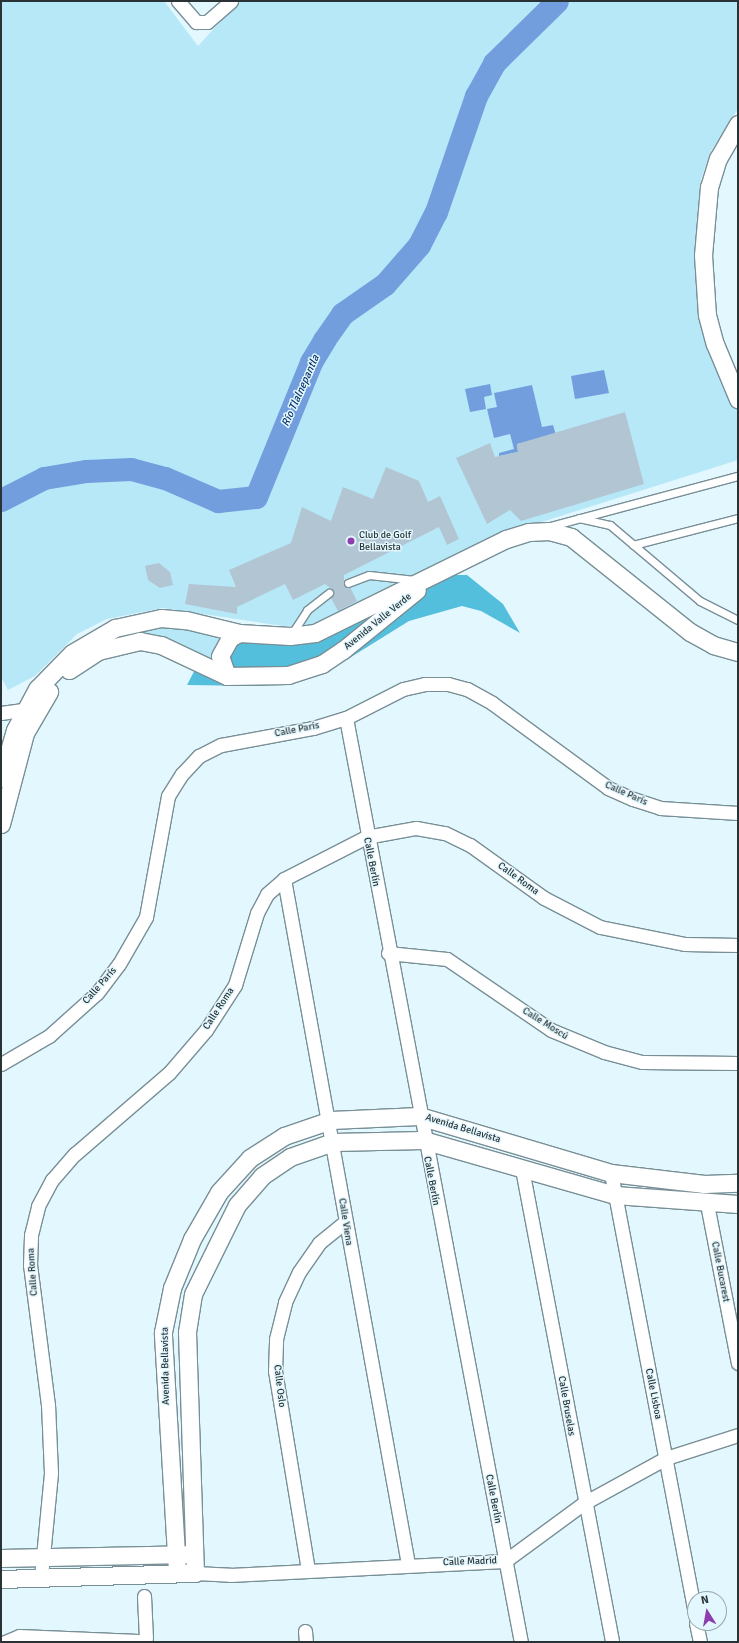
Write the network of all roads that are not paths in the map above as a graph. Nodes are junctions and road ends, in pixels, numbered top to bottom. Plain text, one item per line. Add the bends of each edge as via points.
1 (178, 1) edge
2 (232, 1) edge
3 (738, 124) edge
4 (738, 399) edge
5 (738, 476) edge
6 (577, 518) junction
7 (738, 518) edge
8 (529, 532) junction
9 (634, 545) junction
10 (439, 572) junction
11 (421, 581) junction
12 (348, 583) dead end
13 (329, 593) dead end
14 (738, 620) edge
15 (239, 632) junction
16 (290, 636) junction
17 (738, 652) edge
18 (227, 676) junction
19 (29, 712) junction
20 (1, 713) edge
21 (346, 718) junction
22 (1, 778) edge
23 (738, 813) edge
24 (1, 824) edge
25 (366, 837) junction
26 (284, 879) junction
27 (738, 945) edge
28 (388, 953) junction
29 (738, 1063) edge
30 (1, 1064) edge
31 (419, 1116) junction
32 (331, 1120) junction
33 (423, 1140) junction
34 (333, 1142) junction
35 (522, 1169) junction
36 (611, 1173) junction
37 (738, 1183) edge
38 (616, 1195) junction
39 (707, 1204) junction
40 (738, 1204) edge
41 (345, 1222) junction
42 (738, 1363) edge
43 (738, 1435) edge
44 (666, 1458) junction
45 (584, 1503) junction
46 (177, 1552) junction
47 (43, 1556) junction
48 (1, 1558) edge
49 (505, 1561) junction
50 (408, 1564) junction
51 (195, 1565) junction
52 (308, 1570) junction
53 (177, 1572) junction
54 (41, 1577) junction
55 (1, 1579) edge
56 (691, 1591) edge
57 (144, 1596) dead end
58 (698, 1631) edge
59 (114, 1640) edge
60 (145, 1641) edge
61 (6, 1642) edge
62 (521, 1642) edge
63 (612, 1642) edge
64 (700, 1642) edge

1 - 2 street via 196,22 207,22
3 - 4 street via 718,158 709,187 703,255 707,316 715,344
5 - 6 lane
6 - 8 lane
6 - 9 lane via 610,525
7 - 9 lane
8 - 10 street, Avenida Valle Verde via 506,539
8 - 17 street, Avenida Valle Verde via 549,531 571,537 690,632 713,645
9 - 14 lane via 700,601
10 - 11 street, Avenida Valle Verde
10 - 18 street, Avenida Valle Verde via 371,630 322,664 288,675
11 - 12 lane via 369,575
11 - 16 street, Avenida Valle Verde via 338,624 315,633
13 - 16 lane via 307,610
15 - 16 street, Avenida Valle Verde
15 - 18 street via 226,642 220,656
15 - 19 street, Avenida Valle Verde via 186,620 161,618 115,628 72,653 50,673
18 - 19 street, Avenida Valle Verde via 161,645 140,641 120,644 78,662
19 - 20 street
19 - 22 street, Avenida Valle Verde
19 - 24 street, Avenida Valle Verde
21 - 23 street, Calle París via 402,689 424,684 448,684 467,689 492,703 608,788 660,808
21 - 25 street, Calle Berlín
21 - 30 street, Calle París via 221,745 199,756 182,774 166,802 153,889 146,917 136,939 97,993 49,1036
25 - 26 street, Calle Roma
25 - 27 street, Calle Roma via 416,828 445,833 470,845 544,898 600,927 685,944
25 - 28 street, Calle Berlín
26 - 32 street, Calle Viena
26 - 47 street, Calle Roma via 267,894 257,913 235,985 206,1030 169,1073 75,1154 52,1180 38,1206 30,1235 30,1266 48,1405 51,1473
28 - 29 street, Calle Moscú via 447,959 551,1030 604,1052 642,1062
28 - 31 street, Calle Berlín
31 - 32 street, Avenida Bellavista
31 - 33 street, Calle Berlín
31 - 36 street, Avenida Bellavista
32 - 34 street, Calle Viena
32 - 46 street, Avenida Bellavista via 284,1136 250,1158 219,1192 192,1239 172,1288 163,1332
33 - 34 street
33 - 35 street
33 - 49 street, Calle Berlín
34 - 41 street, Calle Viena
34 - 51 street via 290,1157 262,1176 237,1205 193,1294 187,1332
35 - 38 street
35 - 45 street, Calle Bruselas
36 - 37 street, Avenida Bellavista via 704,1184
36 - 38 street, Calle Lisboa
38 - 39 street
38 - 44 street, Calle Lisboa
39 - 40 street
39 - 42 street, Calle Bucarest
41 - 50 street, Calle Viena
41 - 52 street, Calle Oslo via 319,1243 299,1272 285,1302 276,1339 275,1371
43 - 44 street, Calle Madrid
44 - 45 street, Calle Madrid
44 - 56 street, Calle Lisboa
45 - 49 street, Calle Madrid
45 - 63 street, Calle Bruselas
46 - 47 street
46 - 51 street
46 - 53 street, Avenida Bellavista
47 - 48 street
47 - 54 street, Calle Roma
49 - 50 street, Calle Madrid
49 - 62 street, Calle Berlín
50 - 52 street, Calle Madrid
51 - 52 street, Calle Madrid via 216,1574
51 - 53 street
53 - 54 street
54 - 55 street
57 - 60 street
58 - 64 street
59 - 60 street
59 - 61 street via 19,1636

